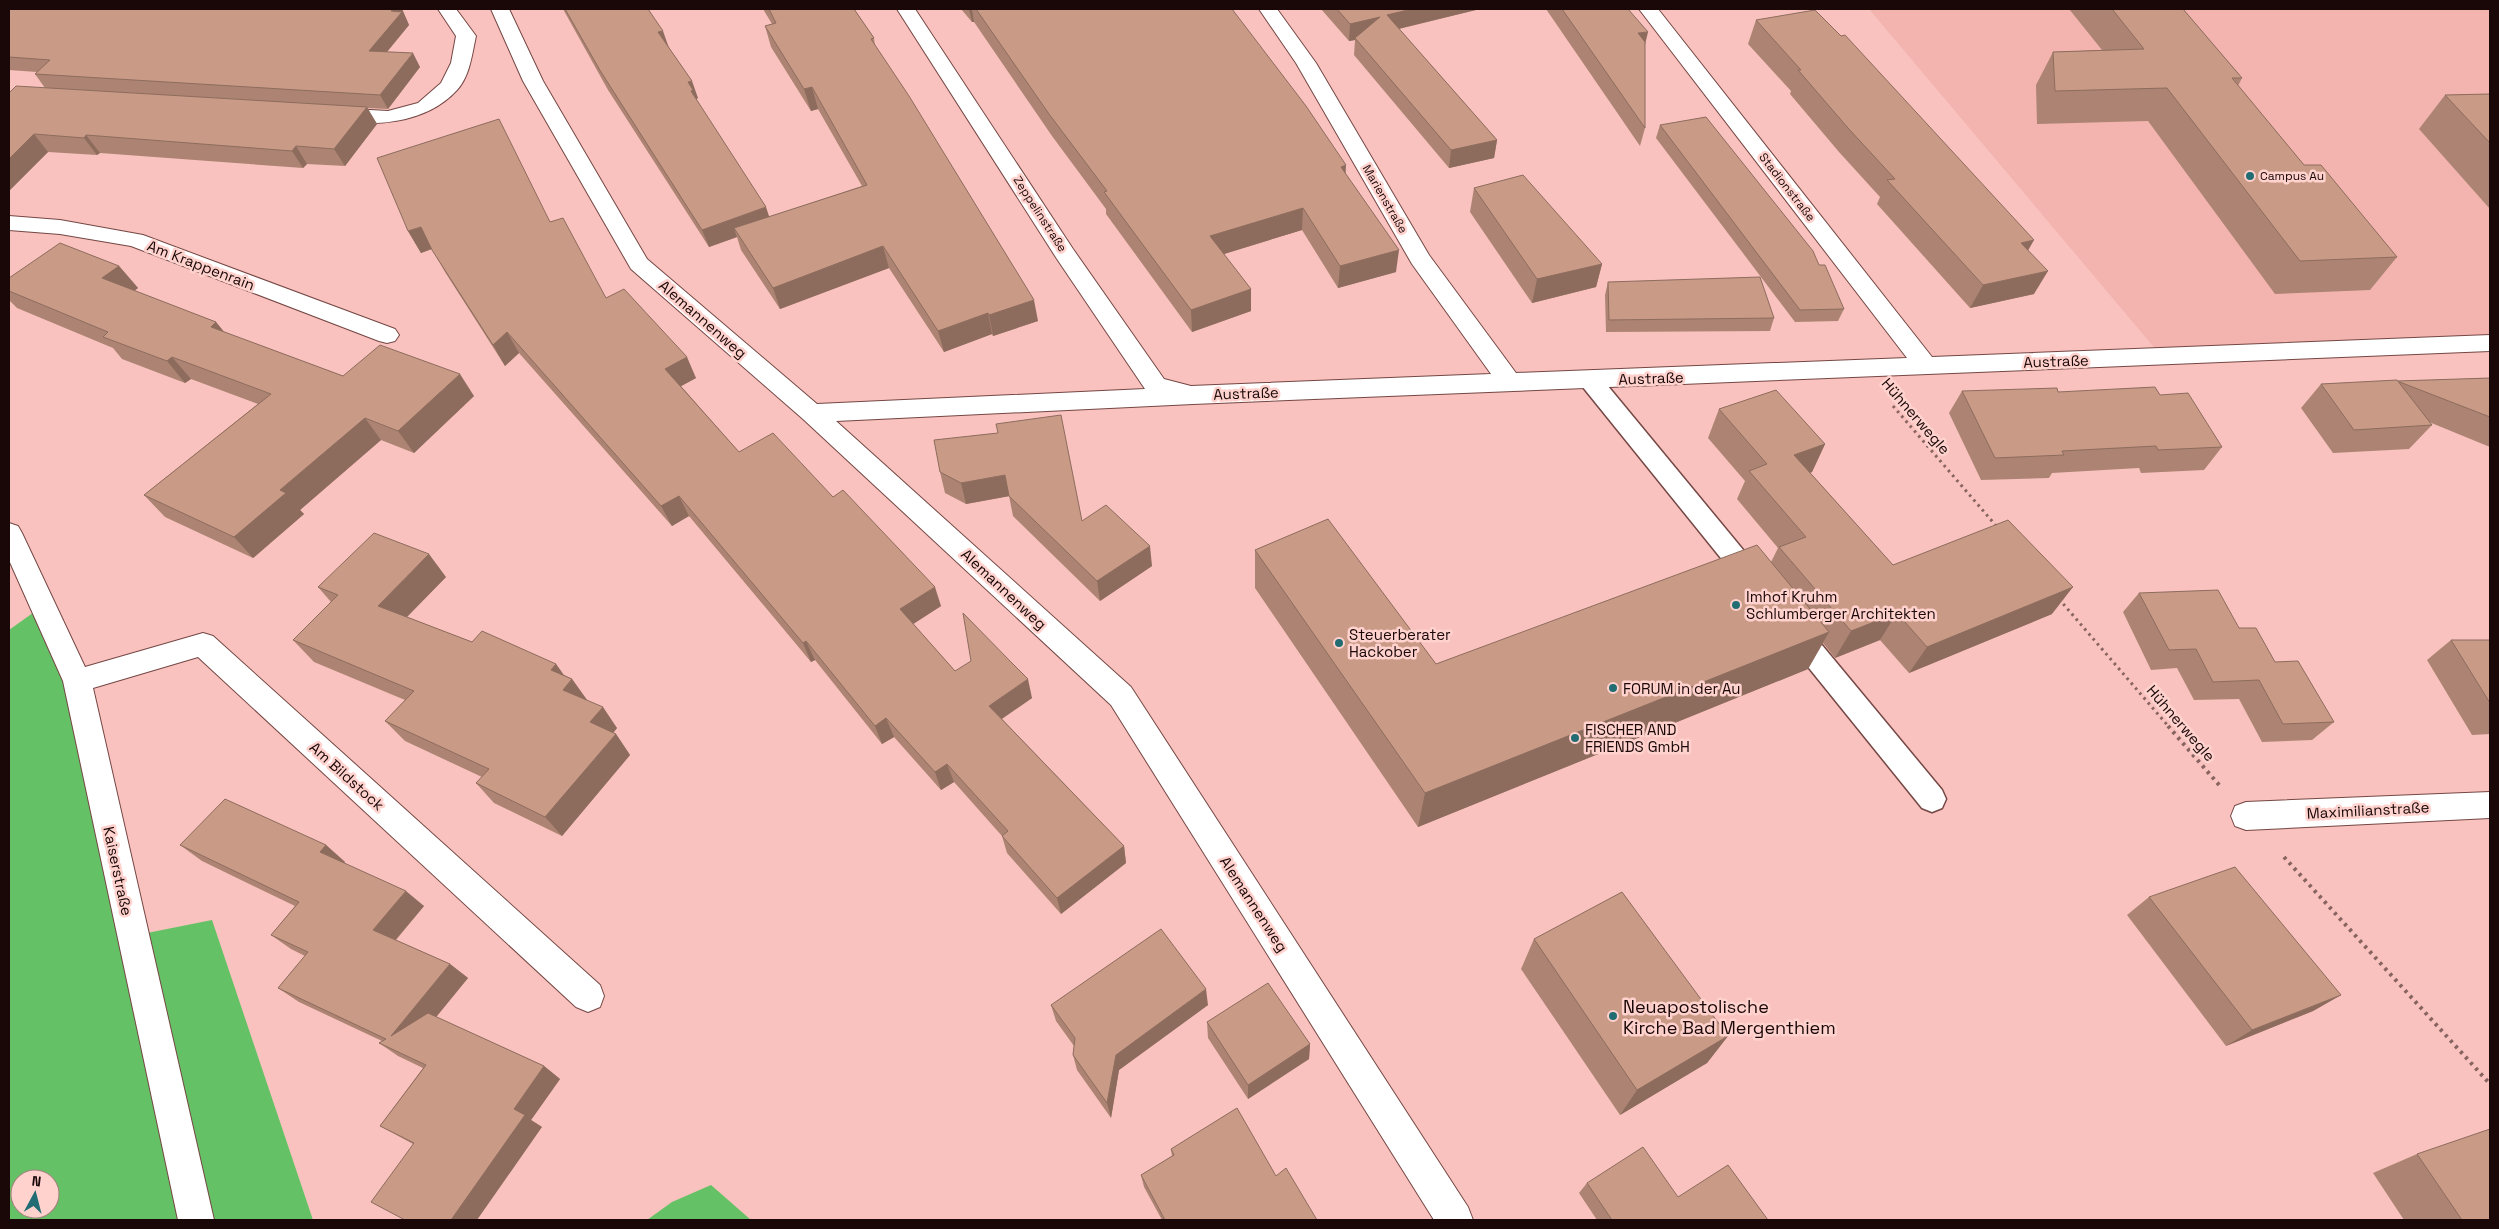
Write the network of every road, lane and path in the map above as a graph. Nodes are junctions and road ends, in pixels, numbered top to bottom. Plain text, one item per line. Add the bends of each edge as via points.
1 (447, 9) edge
2 (500, 9) edge
3 (906, 9) edge
4 (1268, 9) edge
5 (1648, 9) edge
6 (318, 112) edge
7 (9, 222) edge
8 (387, 335) dead end
9 (2490, 343) edge
10 (1926, 364) junction
11 (1862, 370) junction
12 (1590, 380) junction
13 (1510, 383) junction
14 (1193, 395) junction
15 (812, 413) junction
16 (1998, 529) edge
17 (9, 533) edge
18 (2057, 597) edge
19 (77, 681) junction
20 (1932, 799) dead end
21 (2490, 805) edge
22 (2246, 816) junction
23 (588, 996) dead end
24 (2490, 1084) edge
25 (196, 1220) edge
26 (1456, 1220) edge

1 - 6 street via 466,36 461,63 450,86 425,107 388,117
2 - 15 street, Alemannenweg via 533,81 639,264
3 - 14 street, Zeppelinstraße via 1065,254 1156,386
4 - 13 street, Marienstraße via 1306,63 1420,259
5 - 10 street, Stadionstraße
7 - 8 street, Am Krappenrain via 135,240
9 - 10 street, Austraße via 2163,358
10 - 11 street, Austraße
11 - 12 street, Austraße
11 - 16 path, Hühnerwegle
12 - 13 street, Austraße
12 - 20 lane
13 - 14 street, Austraße
14 - 15 street, Austraße
15 - 26 street, Alemannenweg via 1121,696
17 - 19 street, Kaiserstraße
18 - 22 path, Hühnerwegle
19 - 23 street, Am Bildstock via 203,644
19 - 25 street, Kaiserstraße
21 - 22 street, Maximilianstraße
22 - 24 path, Hühnerwegle

